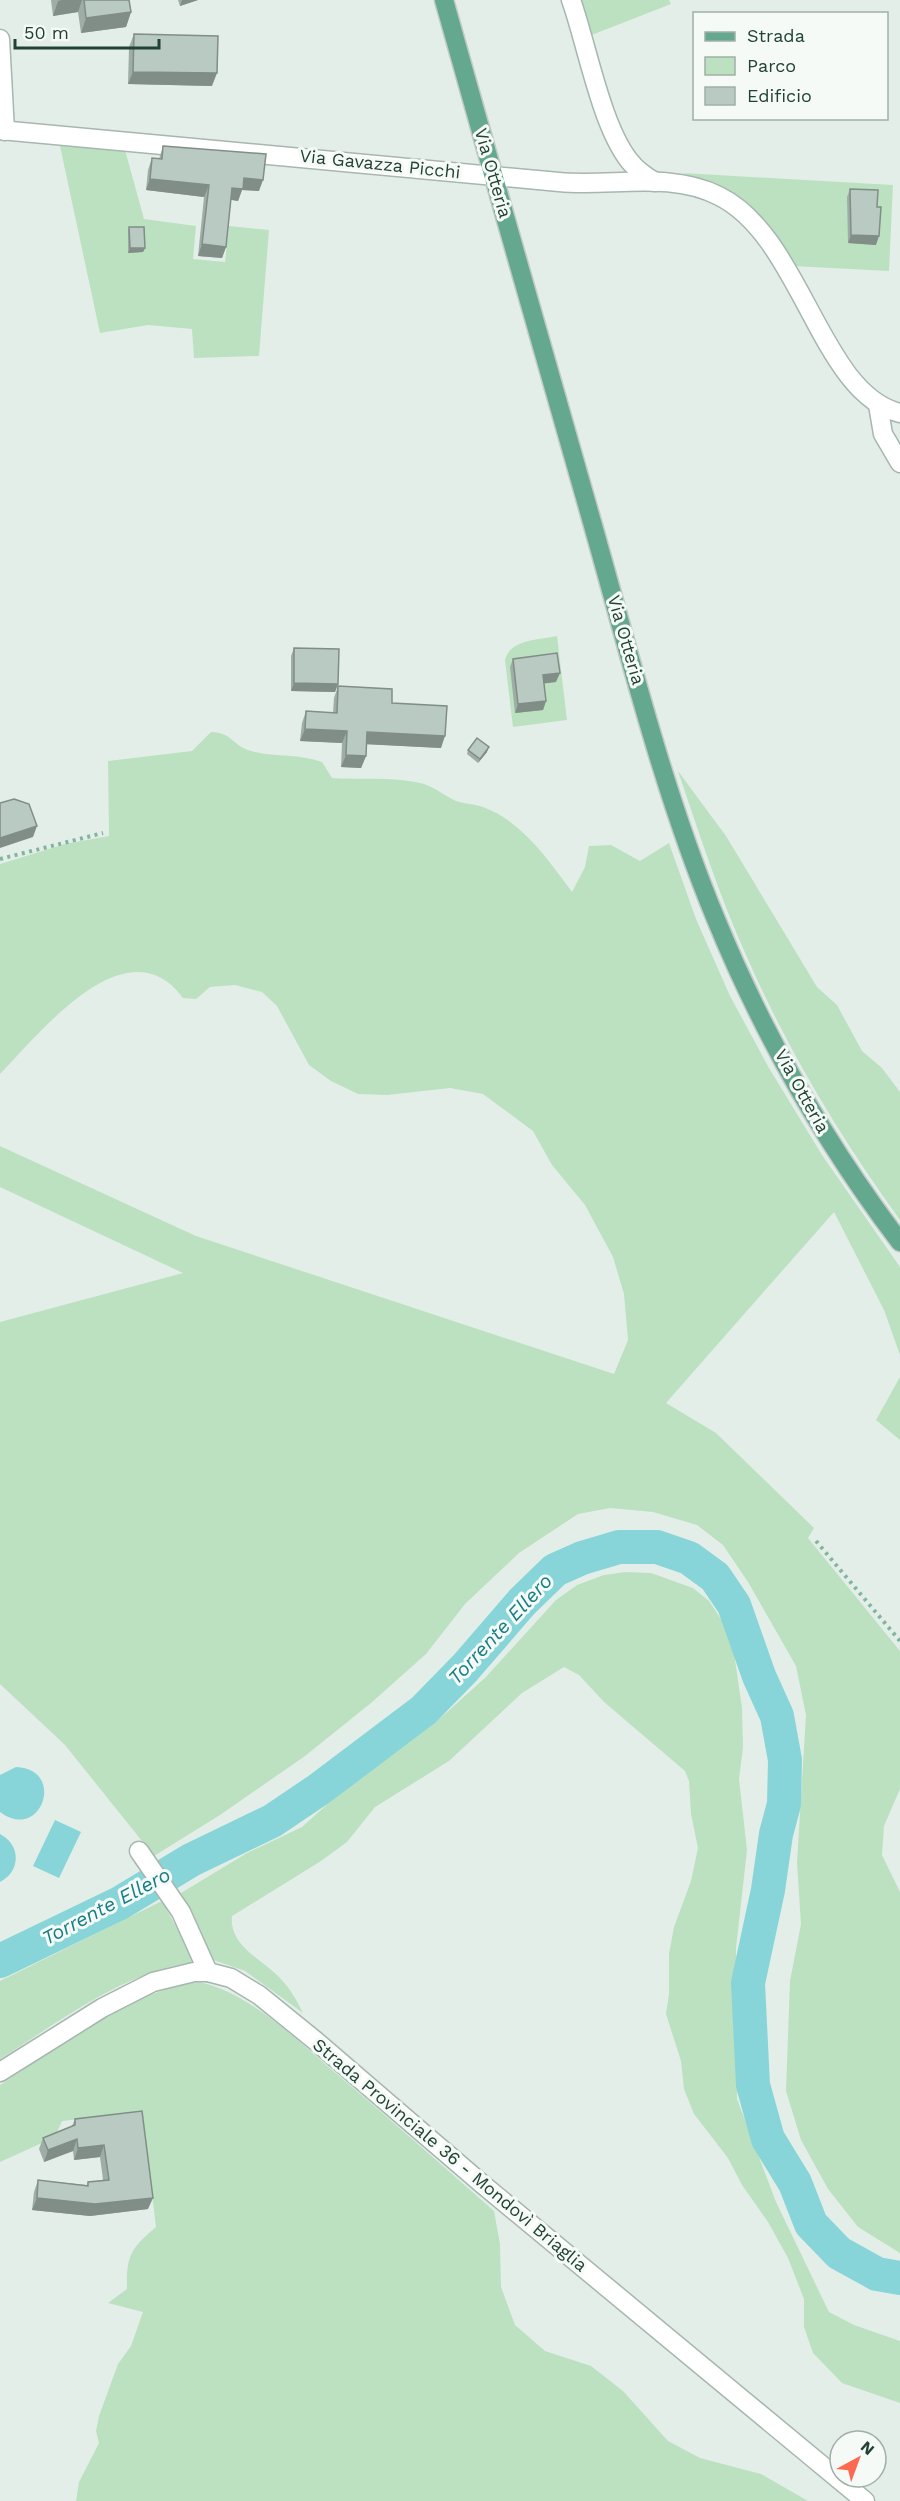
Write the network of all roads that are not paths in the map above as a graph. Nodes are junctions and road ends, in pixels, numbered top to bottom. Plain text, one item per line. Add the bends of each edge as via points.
1 (444, 0) edge
2 (571, 0) edge
3 (0, 39) edge
4 (3, 131) edge
5 (494, 176) junction
6 (655, 182) junction
7 (878, 405) junction
8 (900, 413) edge
9 (900, 463) edge
10 (900, 1242) edge
11 (139, 1851) dead end
12 (208, 1972) junction
13 (0, 2072) edge
14 (865, 2501) edge

1 - 5 main road, Via Otteria
2 - 6 street via 596,87 621,147 633,166
3 - 4 street
4 - 5 street, Via Gavazza Picchi
5 - 6 street, Via Gavazza Picchi via 593,184
5 - 10 main road, Via Otteria via 663,766 715,918 814,1116
6 - 7 street, Via Gavazza Picchi via 700,187 728,201 754,221 855,385
7 - 8 street, Via Gavazza Picchi
7 - 9 street via 884,434
11 - 12 street via 180,1912
12 - 13 street, Strada Provinciale 36 - Mondovì Briaglia via 164,1978 123,1995
12 - 14 street, Strada Provinciale 36 - Mondovì Briaglia via 231,1978 259,1995

